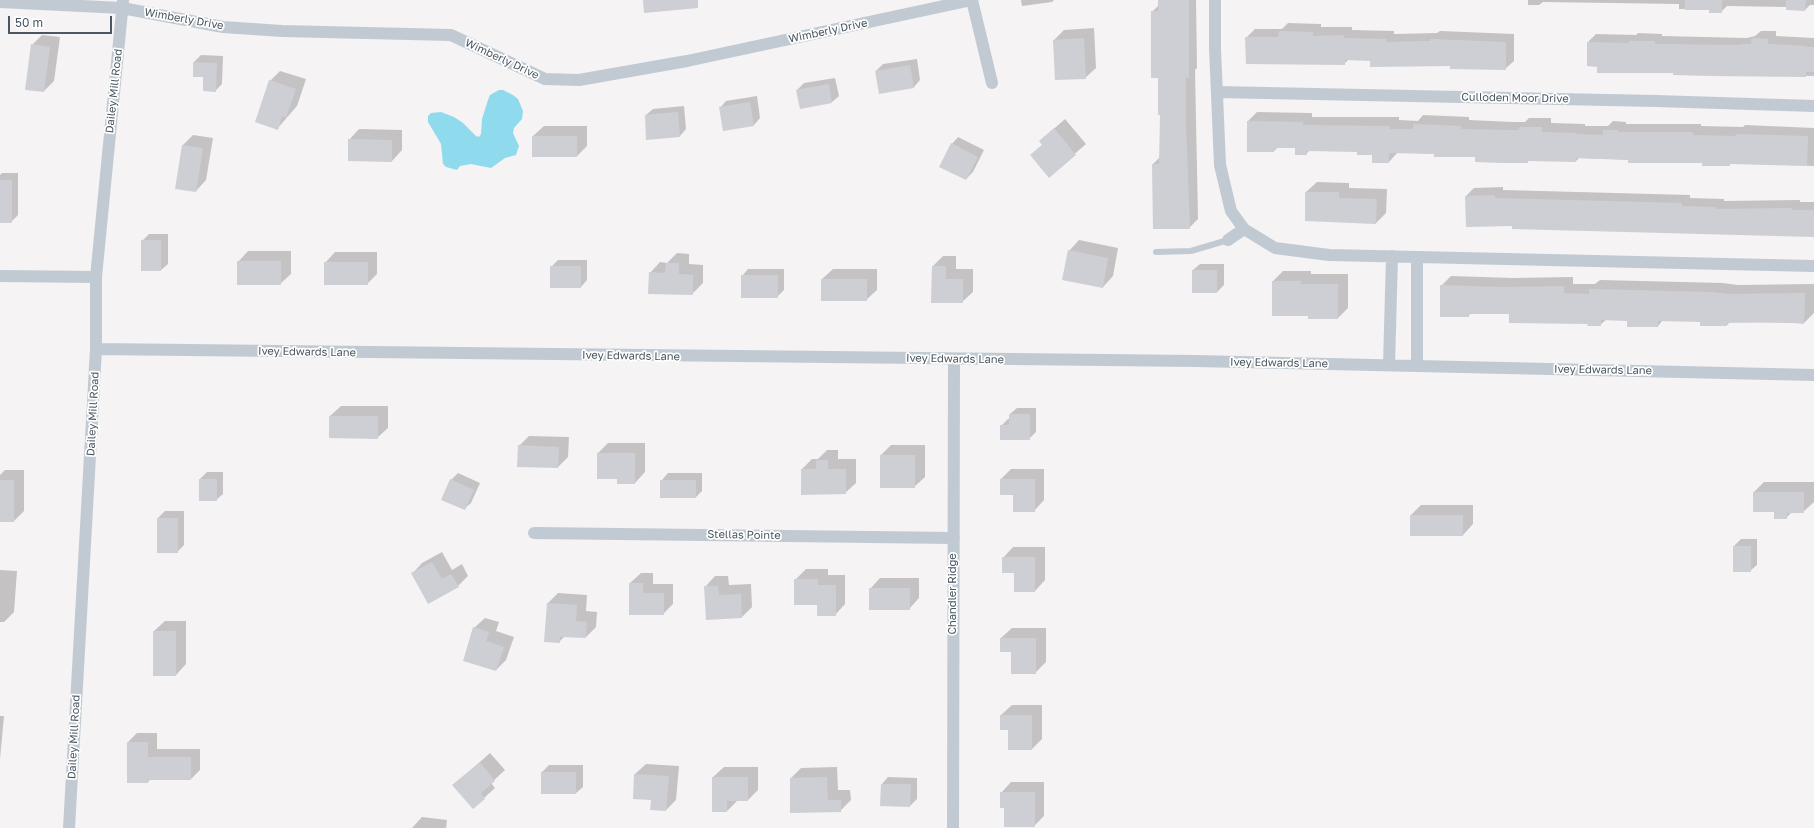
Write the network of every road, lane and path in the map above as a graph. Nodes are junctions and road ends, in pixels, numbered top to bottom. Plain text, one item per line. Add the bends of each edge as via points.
1 (972, 0) edge
2 (1215, 0) edge
3 (0, 2) edge
4 (122, 4) edge
5 (992, 83) dead end
6 (1217, 92) junction
7 (1814, 106) edge
8 (1244, 229) junction
9 (1228, 240) joint
10 (1156, 252) dead end
11 (1392, 256) junction
12 (1417, 256) junction
13 (1814, 266) edge
14 (0, 276) edge
15 (96, 277) junction
16 (96, 349) junction
17 (954, 360) junction
18 (1390, 366) junction
19 (1417, 366) junction
20 (1814, 375) edge
21 (534, 532) dead end
22 (954, 538) junction
23 (69, 828) edge
24 (953, 828) edge

1 - 4 street, Wimberly Drive via 688,60 579,80 545,79 451,35 222,27
1 - 5 street
2 - 6 street
3 - 4 street, Wimberly Drive
4 - 15 street, Dailey Mill Road
6 - 7 street, Culloden Moor Drive
6 - 8 street via 1220,165 1231,211
8 - 9 street
8 - 11 street via 1275,248 1329,255
9 - 10 lane via 1191,251
11 - 12 street
11 - 18 street
12 - 13 street
12 - 19 street
14 - 15 street
15 - 16 street, Dailey Mill Road
16 - 17 street, Ivey Edwards Lane
16 - 23 street, Dailey Mill Road
17 - 18 street, Ivey Edwards Lane via 1196,361
17 - 22 street, Chandler Ridge
18 - 19 street, Ivey Edwards Lane
19 - 20 street, Ivey Edwards Lane
21 - 22 street, Stellas Pointe
22 - 24 street, Chandler Ridge

